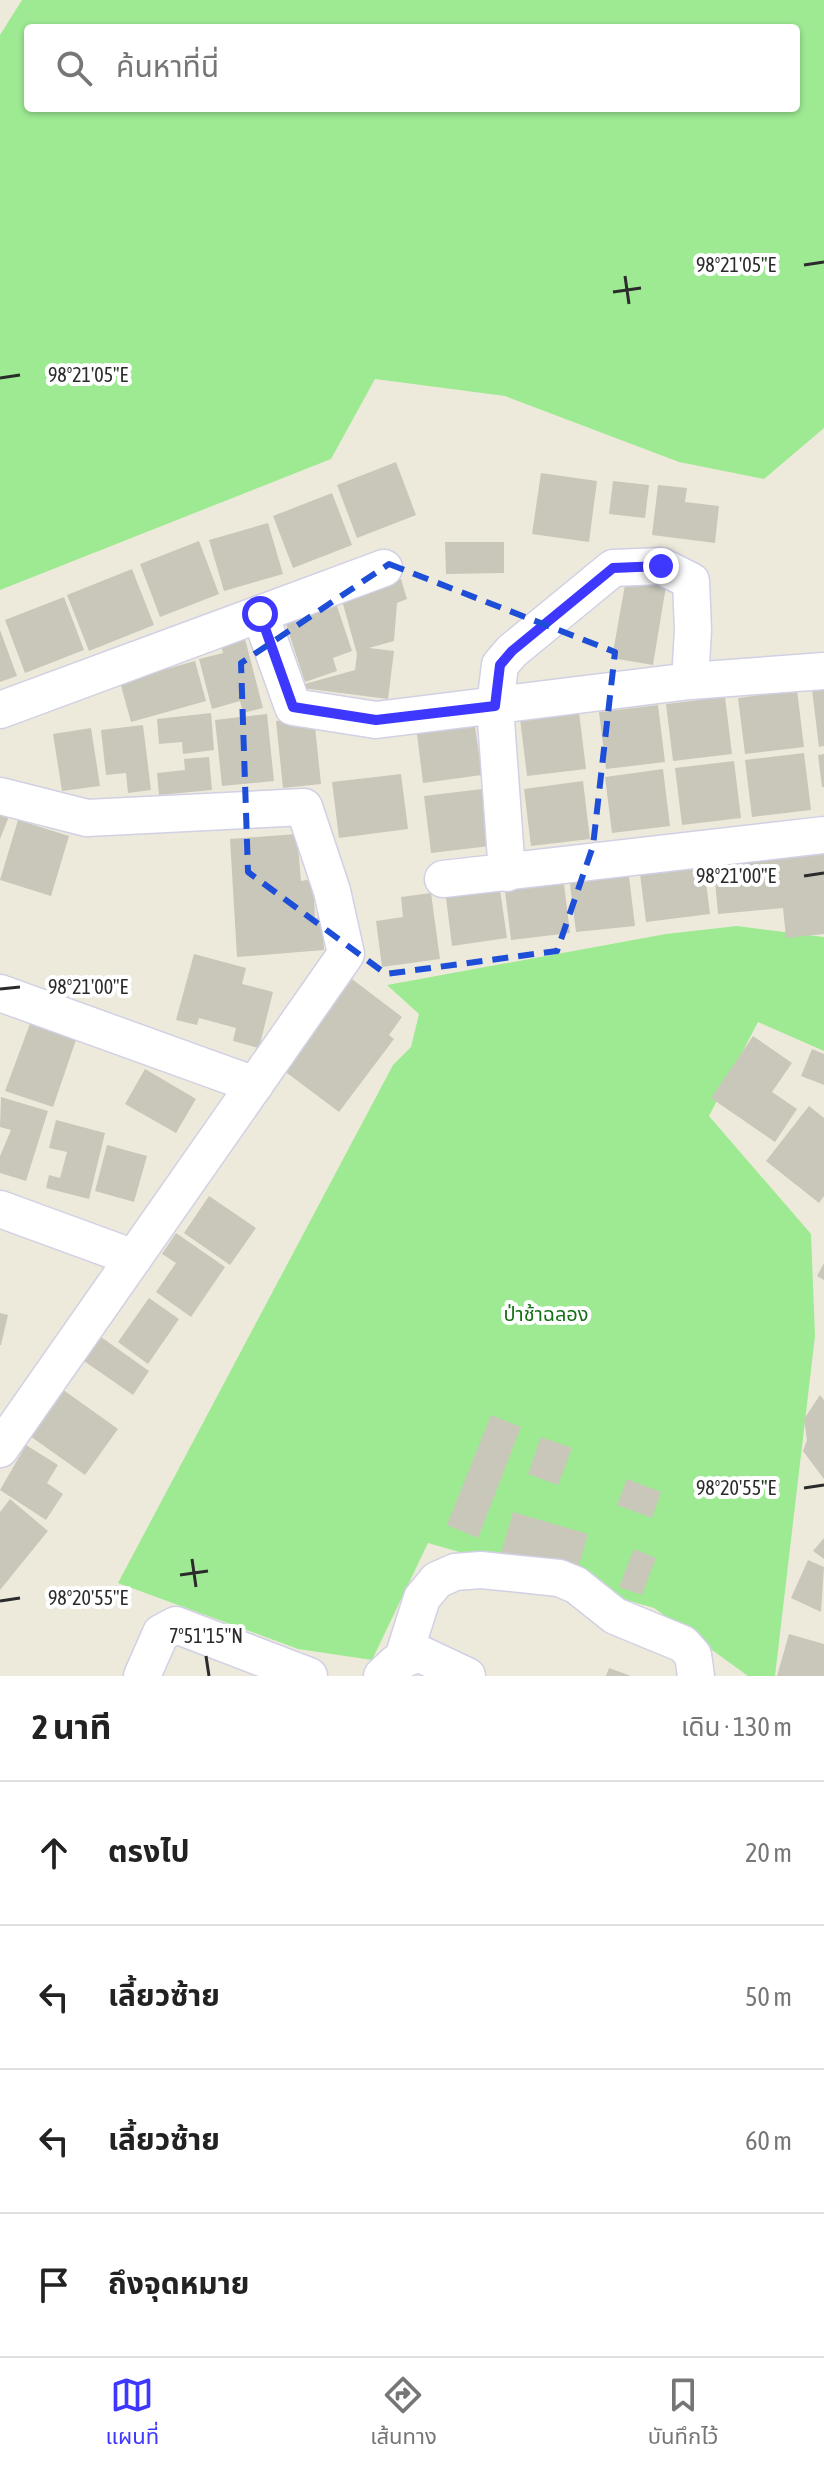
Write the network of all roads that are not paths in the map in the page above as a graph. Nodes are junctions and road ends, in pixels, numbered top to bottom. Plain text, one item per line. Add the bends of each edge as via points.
1 (384, 568) dead end
2 (260, 614) junction
3 (824, 671) edge
4 (690, 681) junction
5 (495, 706) junction
6 (0, 710) edge
7 (0, 796) edge
8 (824, 835) edge
9 (507, 873) junction
10 (443, 879) dead end
11 (0, 993) edge
12 (255, 1085) junction
13 (0, 1209) edge
14 (134, 1258) junction
15 (4, 1435) edge
16 (393, 1667) edge
17 (142, 1676) edge
18 (309, 1676) edge
19 (467, 1676) edge
20 (696, 1676) edge

1 - 2 street
2 - 5 street via 293,707 376,720
2 - 6 street
3 - 4 street
4 - 5 street
4 - 5 street via 691,581 661,566 613,568 500,665
5 - 9 street
7 - 12 street via 87,818 304,807 346,954
8 - 9 street
9 - 10 street
11 - 12 street
12 - 14 street
13 - 14 street
14 - 15 street
16 - 19 street via 423,1654
16 - 20 street via 422,1598 437,1580 481,1570 559,1578 576,1585 615,1616 683,1644 693,1655
17 - 18 street via 161,1633 176,1625

